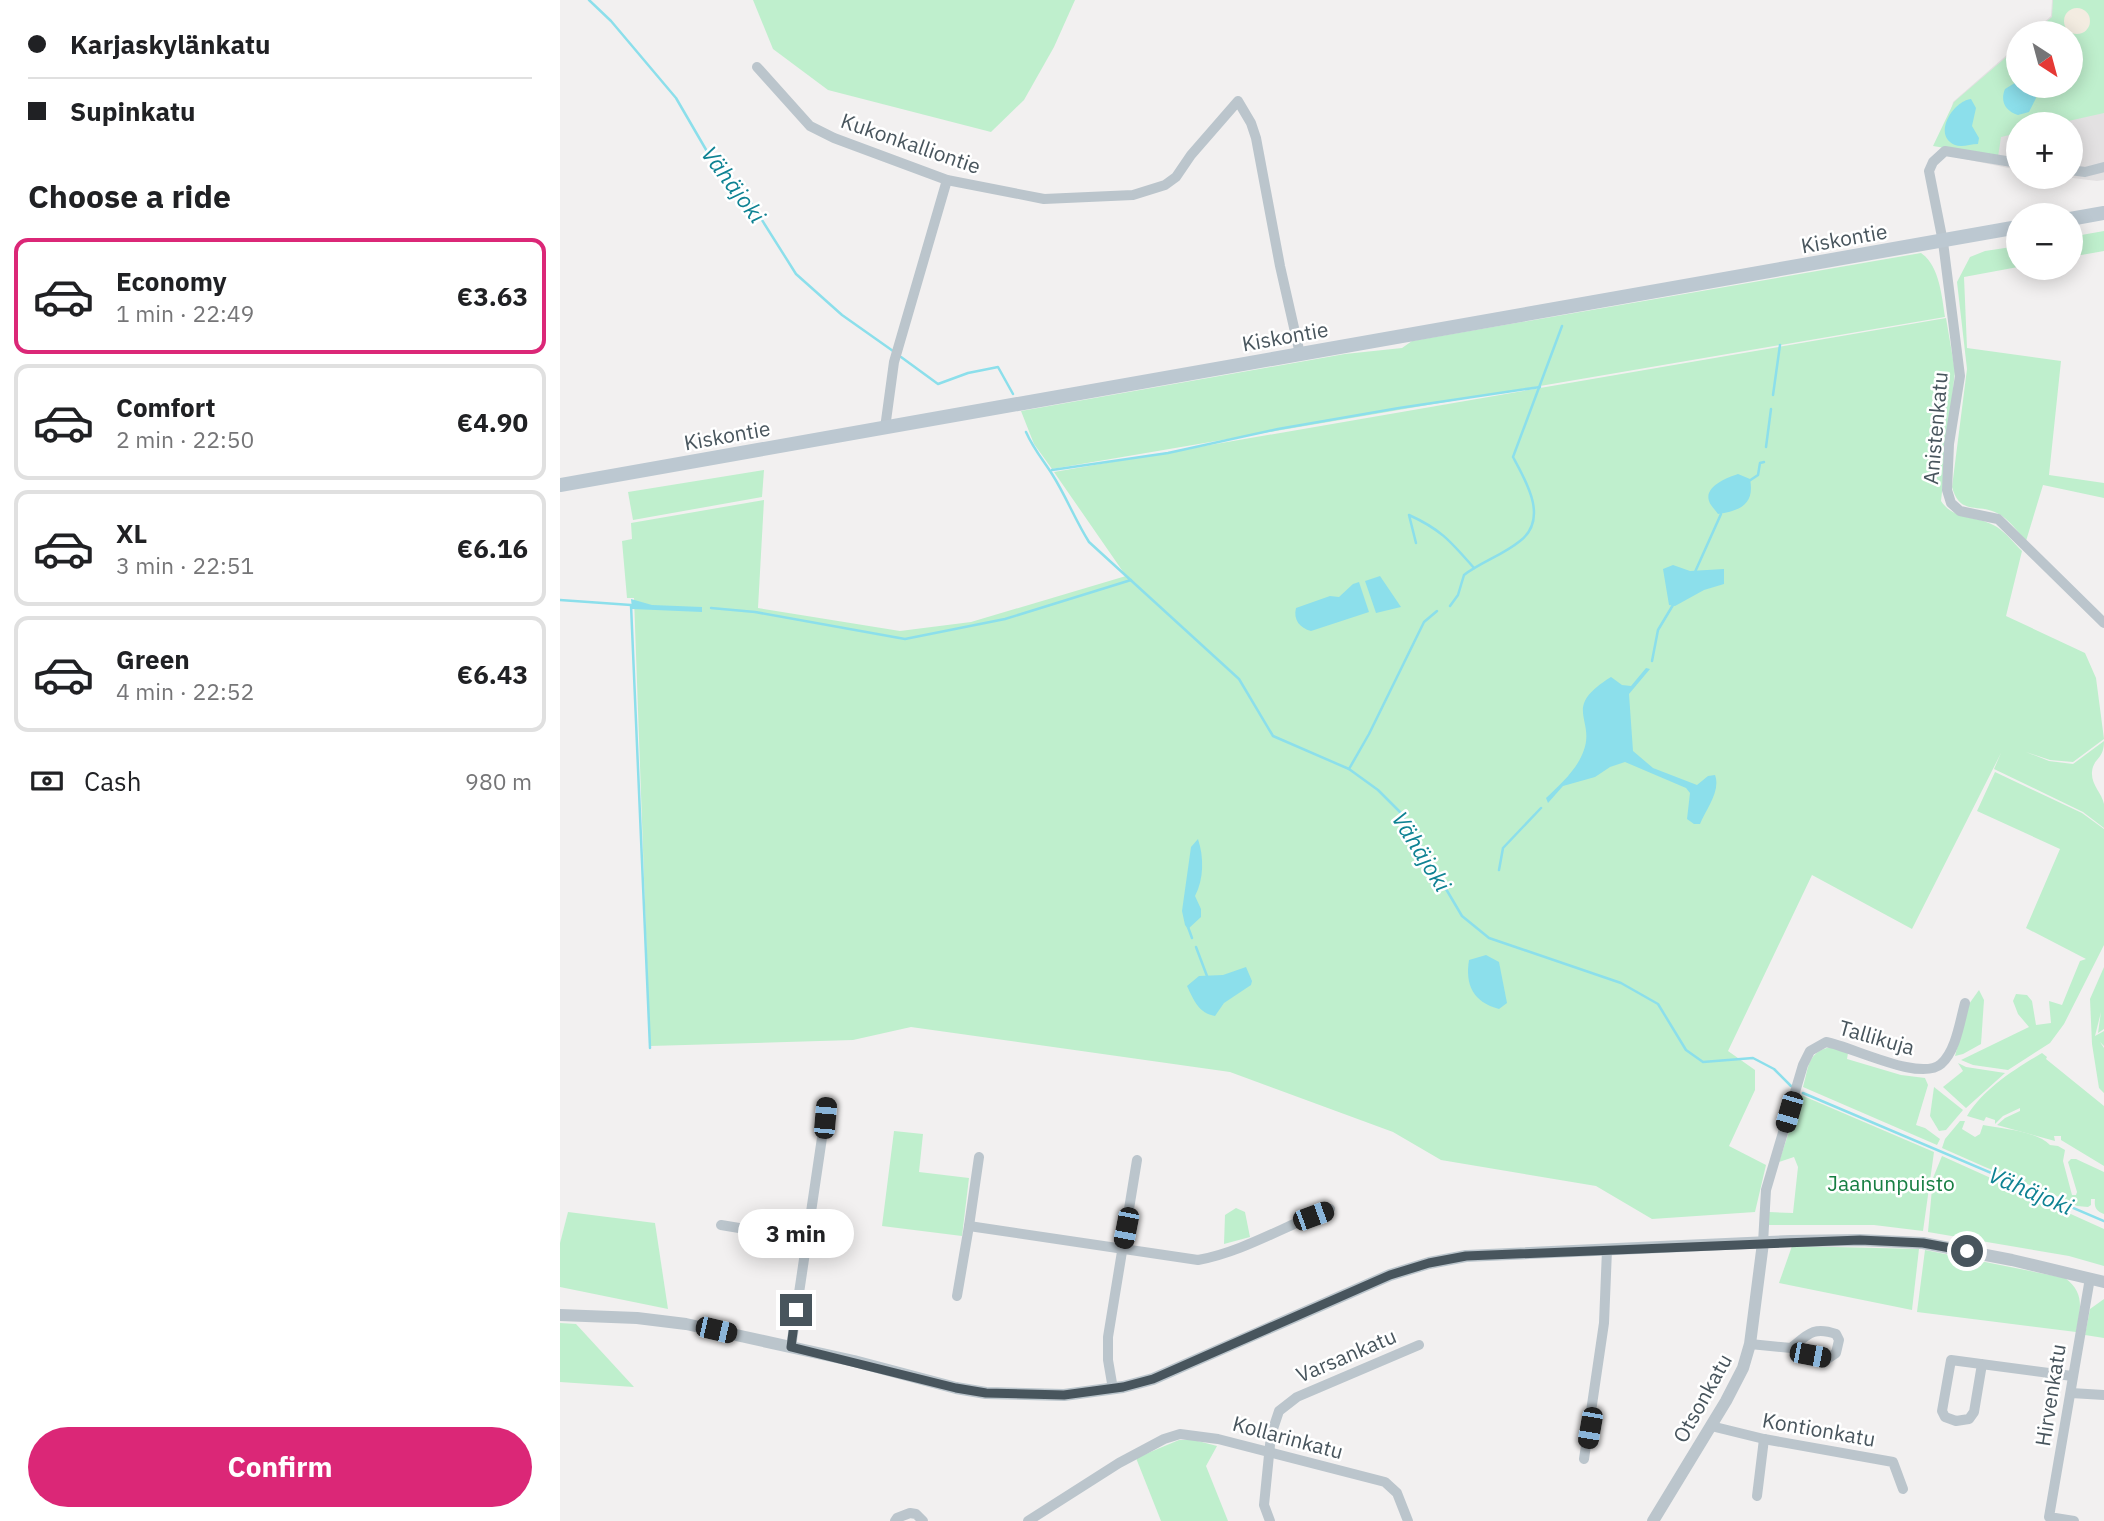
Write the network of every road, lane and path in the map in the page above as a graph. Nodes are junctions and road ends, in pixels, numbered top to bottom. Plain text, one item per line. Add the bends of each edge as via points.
1 (757, 67) dead end
2 (2006, 161) edge
3 (2104, 167) edge
4 (2083, 172) edge
5 (947, 180) junction
6 (2104, 213) edge
7 (2083, 217) edge
8 (2006, 230) edge
9 (1943, 242) junction
10 (1300, 354) junction
11 (885, 428) junction
12 (560, 485) edge
13 (2104, 624) edge
14 (1965, 1003) dead end
15 (827, 1104) dead end
16 (979, 1157) dead end
17 (1137, 1160) dead end
18 (1330, 1209) dead end
19 (721, 1225) dead end
20 (969, 1226) junction
21 (806, 1240) junction
22 (1763, 1243) junction
23 (1122, 1248) junction
24 (1607, 1250) junction
25 (2090, 1278) junction
26 (2104, 1282) edge
27 (957, 1296) dead end
28 (560, 1315) edge
29 (1750, 1344) junction
30 (1419, 1345) dead end
31 (791, 1347) junction
32 (1791, 1348) dead end
33 (1982, 1364) junction
34 (2073, 1376) junction
35 (1113, 1389) junction
36 (2071, 1393) junction
37 (2104, 1395) edge
38 (1711, 1426) junction
39 (1764, 1439) junction
40 (1270, 1453) junction
41 (1584, 1459) dead end
42 (1903, 1489) dead end
43 (1757, 1496) dead end
44 (2049, 1519) edge
45 (895, 1521) edge
46 (922, 1521) edge
47 (1028, 1521) edge
48 (1270, 1521) edge
49 (1408, 1521) edge
50 (1653, 1521) edge
51 (2074, 1521) edge

1 - 5 street, Kukonkalliontie via 810,126
2 - 9 street via 1945,151 1933,162 1930,171
3 - 4 street
5 - 10 street, Kukonkalliontie via 1044,199 1149,191 1177,177 1238,101 1256,138
5 - 11 street via 894,362
6 - 7 main road
8 - 9 main road, Kiskontie
9 - 10 main road, Kiskontie
9 - 13 street, Anistenkatu via 1960,376 1949,444 1947,489 1951,503 1960,511 1998,519
10 - 11 main road, Kiskontie
11 - 12 main road, Kiskontie
14 - 22 street, Tallikuja via 1951,1048 1943,1062 1927,1071 1826,1042 1810,1051 1766,1190
15 - 21 street
16 - 20 street
17 - 23 street
18 - 23 street via 1221,1256 1198,1260
19 - 21 street
20 - 23 street
20 - 27 street
21 - 31 street
22 - 24 street
22 - 25 street via 1923,1243
22 - 29 street, Otsonkatu
23 - 35 street via 1108,1338
24 - 35 street via 1489,1255 1429,1263 1390,1275 1162,1376
24 - 41 street via 1604,1323
25 - 26 street
25 - 34 street, Hirvenkatu
28 - 31 street via 686,1324
29 - 32 street
29 - 38 street, Otsonkatu via 1739,1377
30 - 40 street, Varsankatu via 1287,1403 1275,1422
31 - 35 street via 969,1391 1054,1396
33 - 33 street via 1951,1360 1942,1411 1945,1418 1969,1419 1974,1412
33 - 34 street
34 - 36 street, Hirvenkatu
36 - 37 street
36 - 44 street, Hirvenkatu
38 - 39 street, Kontionkatu
38 - 50 street, Otsonkatu
39 - 42 street, Kontionkatu via 1893,1462
39 - 43 street
40 - 47 street, Kollarinkatu via 1189,1434 1170,1437 1098,1475
40 - 48 street, Varsankatu via 1264,1505
40 - 49 street, Kollarinkatu via 1385,1482 1396,1491
44 - 51 street, Hirvenkatu
45 - 46 street via 910,1513

